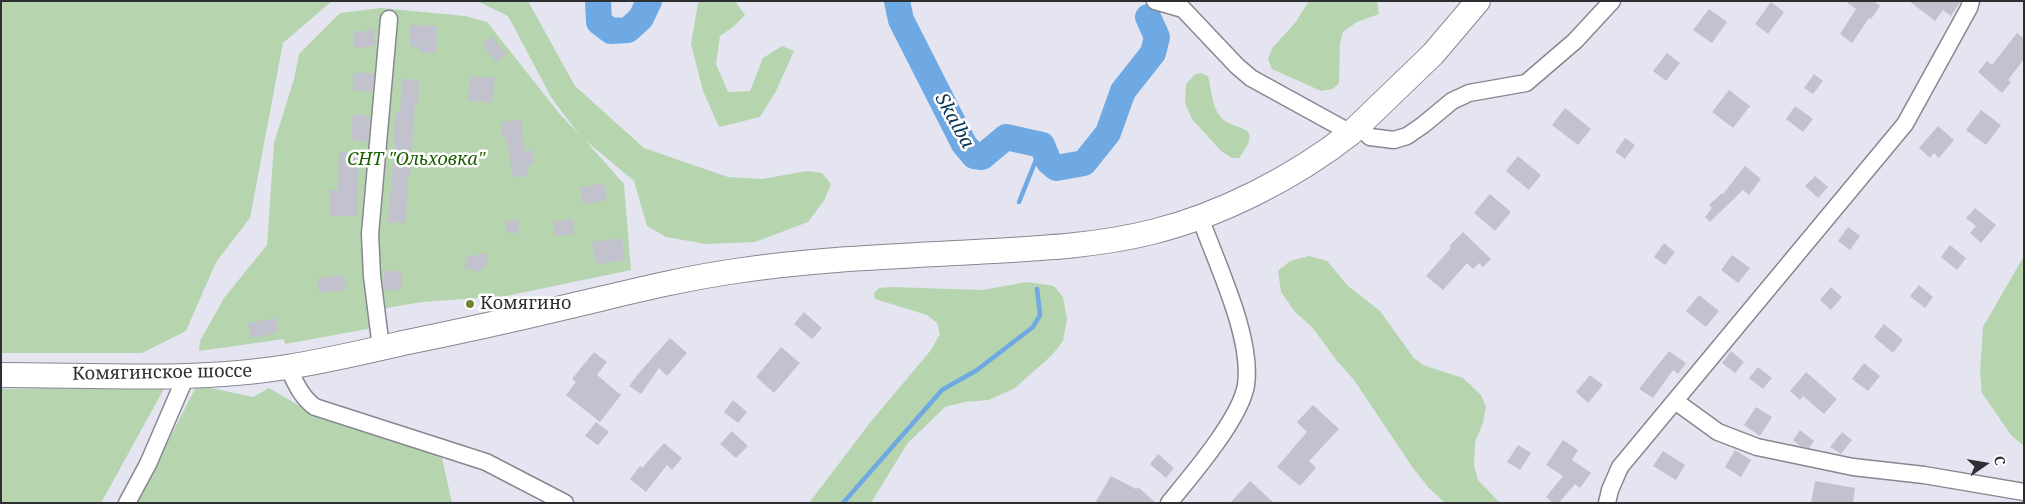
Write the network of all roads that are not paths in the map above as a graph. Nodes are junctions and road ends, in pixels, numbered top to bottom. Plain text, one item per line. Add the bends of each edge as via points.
1 (1156, 1) edge
2 (1478, 1) edge
3 (1612, 1) edge
4 (1971, 1) edge
5 (389, 19) dead end
6 (1355, 129) junction
7 (1200, 217) junction
8 (381, 348) junction
9 (288, 367) junction
10 (1, 375) edge
11 (186, 376) junction
12 (1675, 400) junction
13 (2024, 492) edge
14 (127, 503) edge
15 (565, 503) edge
16 (1169, 503) edge
17 (1607, 503) edge

1 - 6 street via 1183,9 1251,78
2 - 6 street, Комягинское шоссе via 1433,54
3 - 6 street via 1575,42 1526,82 1469,93 1452,101 1407,136 1394,140 1370,137
4 - 12 street via 1905,124
5 - 8 street via 370,234
6 - 7 street, Комягинское шоссе via 1301,168
7 - 8 street, Комягинское шоссе via 1153,232 1051,248 739,270
7 - 16 street via 1242,339 1246,386 1229,422 1207,456
8 - 9 street, Комягинское шоссе
9 - 11 street, Комягинское шоссе
9 - 15 street via 300,392 315,407 486,462
10 - 11 street, Комягинское шоссе
11 - 14 street via 148,464
12 - 13 street via 1718,432 1757,447 1853,467
12 - 17 street via 1620,467

